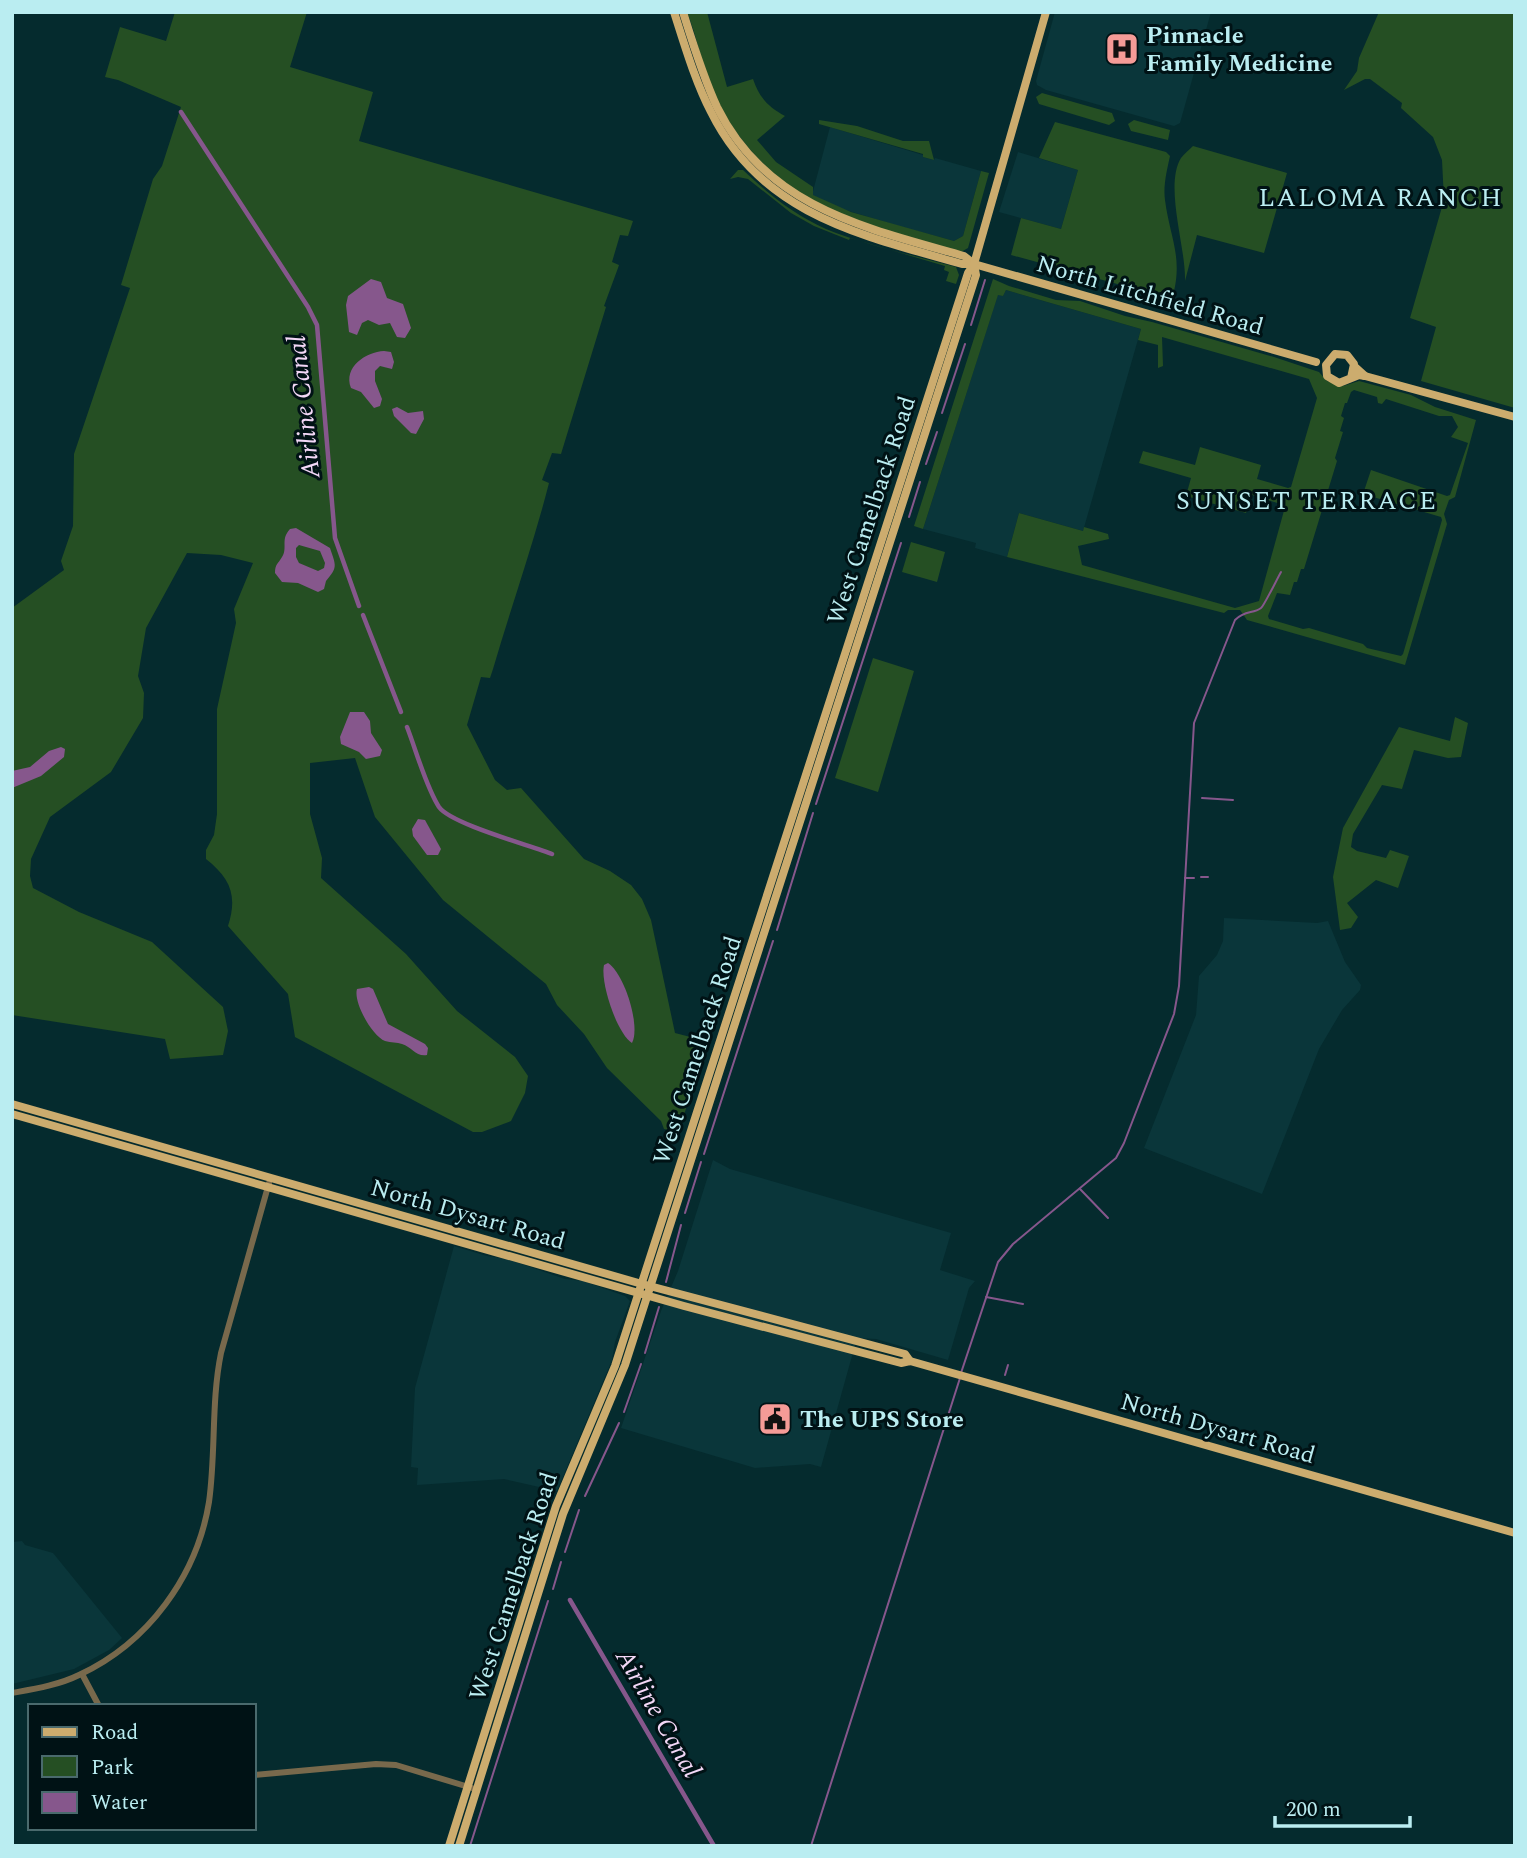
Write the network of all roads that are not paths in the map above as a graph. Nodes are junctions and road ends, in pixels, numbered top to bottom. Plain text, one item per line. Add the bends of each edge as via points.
1 (674, 12) edge
2 (682, 12) edge
3 (1046, 12) edge
4 (858, 230) junction
5 (974, 264) junction
6 (1328, 360) junction
7 (939, 361) junction
8 (1316, 362) junction
9 (1354, 367) junction
10 (1325, 370) junction
11 (1365, 376) junction
12 (1351, 378) junction
13 (1515, 417) edge
14 (930, 418) junction
15 (910, 453) junction
16 (891, 526) junction
17 (12, 1104) edge
18 (12, 1114) edge
19 (269, 1182) junction
20 (646, 1285) junction
21 (643, 1294) junction
22 (779, 1321) junction
23 (776, 1331) junction
24 (911, 1361) junction
25 (1515, 1533) edge
26 (82, 1674) junction
27 (12, 1693) edge
28 (98, 1704) edge
29 (256, 1775) edge
30 (472, 1788) junction
31 (449, 1846) edge
32 (459, 1846) edge

1 - 4 main road, North Litchfield Road via 701,93 741,158 794,204 816,217
2 - 4 main road, North Litchfield Road via 711,94 747,153 789,191
3 - 5 main road, West Camelback Road
4 - 5 main road, North Litchfield Road
5 - 7 main road, West Camelback Road
5 - 8 main road, North Litchfield Road
5 - 14 main road, West Camelback Road via 976,275
6 - 8 main road, North Litchfield Road
6 - 9 main road via 1344,354
6 - 10 main road
7 - 14 main road via 939,377 928,408
7 - 15 main road, West Camelback Road
8 - 10 main road, North Litchfield Road
9 - 11 main road
9 - 12 main road
10 - 12 main road via 1336,383
11 - 12 main road
11 - 13 main road
14 - 15 main road
14 - 16 main road, West Camelback Road
15 - 16 main road, West Camelback Road
16 - 20 main road, West Camelback Road
17 - 19 main road, North Dysart Road
18 - 19 main road, North Dysart Road
19 - 20 main road, North Dysart Road
19 - 21 main road, North Dysart Road
19 - 26 street via 219,1365 209,1499 197,1547 176,1589 147,1626
20 - 21 main road, West Camelback Road
20 - 22 main road, North Dysart Road
21 - 23 main road, North Dysart Road
21 - 30 main road, West Camelback Road via 622,1375 551,1522
22 - 23 main road
22 - 24 main road, North Dysart Road via 905,1354
23 - 24 main road, North Dysart Road via 901,1363
24 - 25 main road, North Dysart Road
26 - 27 street
26 - 28 street
29 - 30 street via 396,1765
30 - 31 main road, West Camelback Road
30 - 32 main road, West Camelback Road

